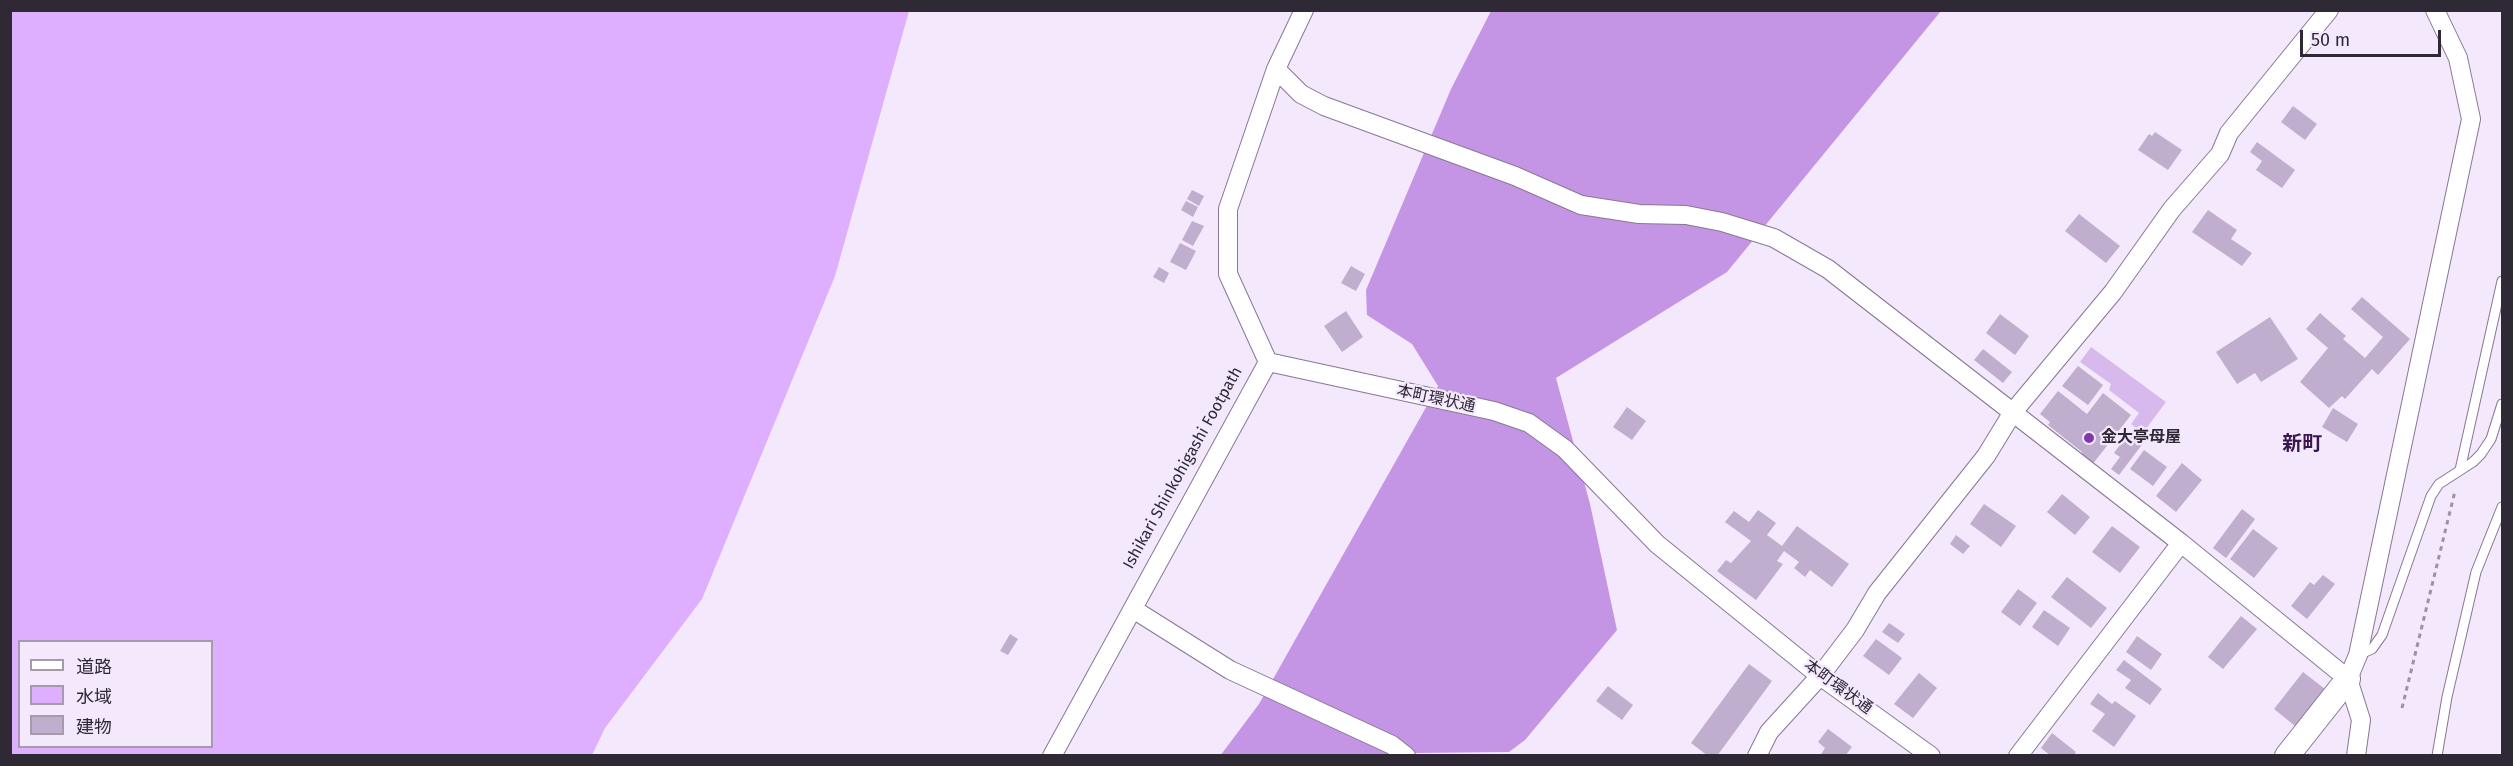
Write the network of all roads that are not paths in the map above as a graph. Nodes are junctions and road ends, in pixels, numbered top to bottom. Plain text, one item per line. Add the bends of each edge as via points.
1 (1304, 10) edge
2 (2329, 10) edge
3 (2435, 10) edge
4 (1276, 69) junction
5 (2502, 281) edge
6 (1268, 362) junction
7 (2502, 404) edge
8 (2013, 412) junction
9 (2460, 470) junction
10 (2502, 507) edge
11 (2181, 543) junction
12 (1133, 609) junction
13 (2358, 655) junction
14 (1820, 676) junction
15 (2348, 679) junction
16 (1052, 756) edge
17 (1406, 756) edge
18 (1757, 756) edge
19 (1931, 756) edge
20 (2018, 756) edge
21 (2287, 756) edge
22 (2356, 756) edge
23 (2437, 756) edge

1 - 4 street
2 - 8 street via 2229,133 2220,154 2172,209 2113,292
3 - 13 street via 2458,58 2471,120
4 - 6 street via 1228,208 1228,274
4 - 8 street via 1301,94 1324,106 1515,176 1581,205 1639,214 1686,215 1774,238 1828,269
5 - 9 lane
6 - 12 street
6 - 14 street, 本町環状通 via 1494,411 1529,423 1565,449 1657,544
7 - 9 lane via 2491,439 2481,454
8 - 11 street
8 - 14 street via 1986,456 1883,586
9 - 13 lane via 2439,484 2431,496 2382,635 2372,649
10 - 23 lane via 2476,572
11 - 15 street
11 - 20 street
12 - 16 street
12 - 17 street via 1230,670 1392,745
13 - 15 street
14 - 18 street via 1769,732
14 - 19 street, 本町環状通
15 - 21 main road
15 - 22 street via 2361,720

